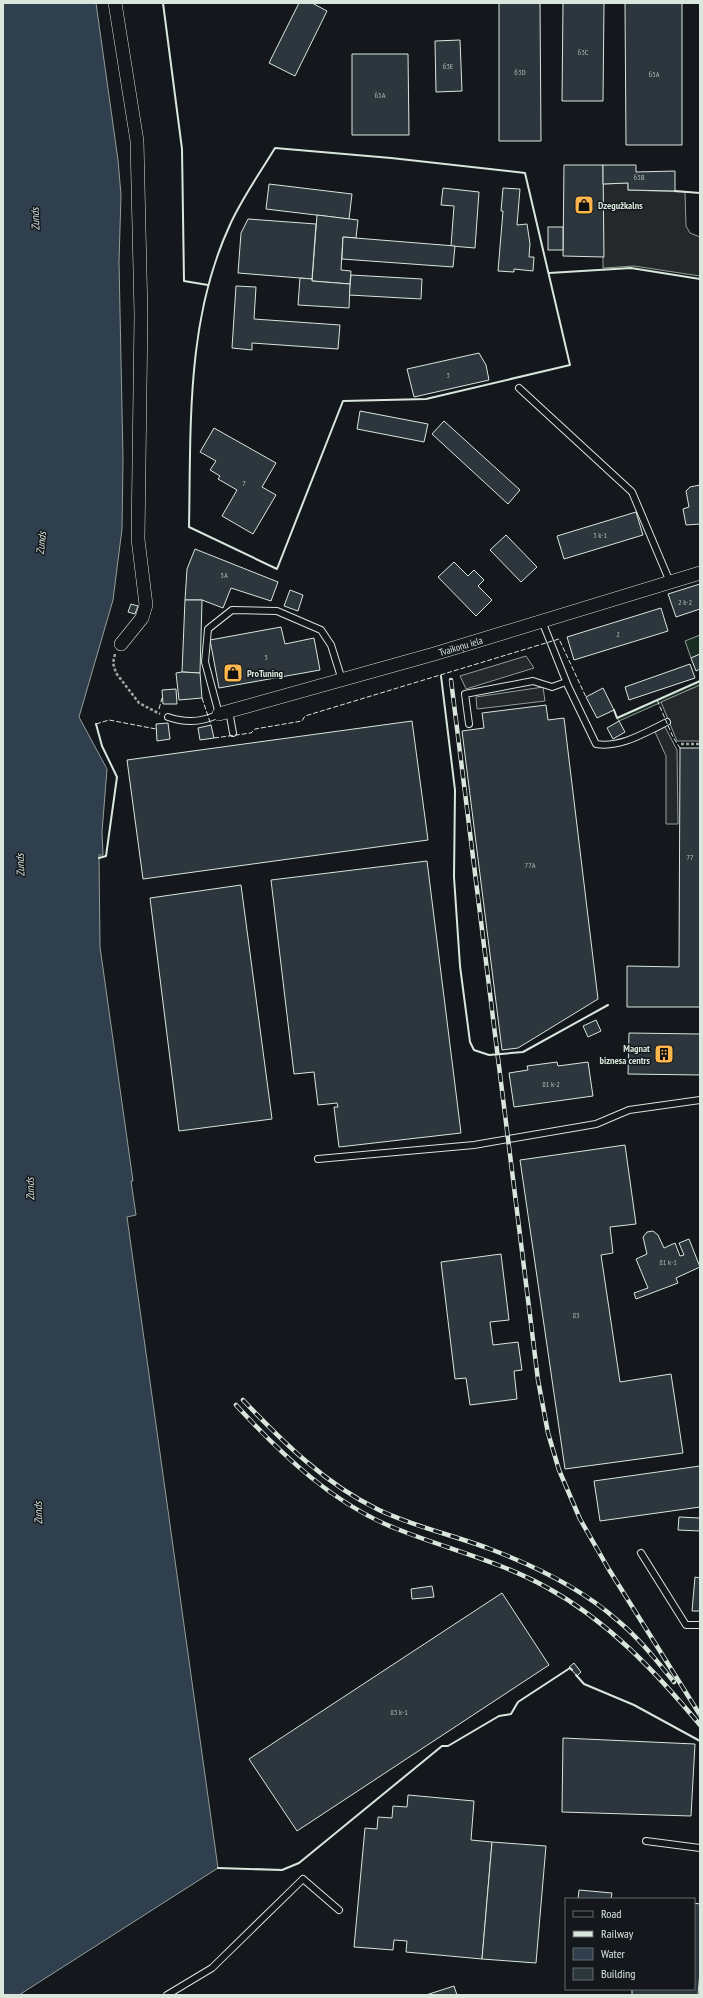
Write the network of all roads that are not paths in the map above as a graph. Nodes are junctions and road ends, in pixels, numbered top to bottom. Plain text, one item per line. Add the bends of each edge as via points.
1 (115, 3) edge
2 (519, 388) dead end
3 (700, 573) edge
4 (670, 582) junction
5 (542, 621) junction
6 (121, 644) road end
7 (342, 680) junction
8 (566, 682) junction
9 (224, 712) junction
10 (168, 717) road end
11 (667, 722) dead end
12 (469, 724) dead end
13 (233, 733) dead end
14 (700, 1100) edge
15 (318, 1159) dead end
16 (641, 1553) dead end
17 (700, 1625) edge
18 (646, 1841) dead end
19 (700, 1848) edge
20 (339, 1910) dead end
21 (167, 1995) edge

1 - 6 street via 137,141 141,316 138,539 146,605 142,618
2 - 4 lane via 632,492
3 - 4 street, Tvaikoņu iela
4 - 5 street, Tvaikoņu iela
5 - 7 street, Tvaikoņu iela
5 - 8 lane
7 - 9 street, Tvaikoņu iela
7 - 9 lane via 331,645 321,630 277,611 232,610 208,629 205,662
8 - 11 lane via 596,744 608,746 627,741
8 - 12 lane via 552,687 533,681 465,694
9 - 10 lane via 208,719 193,721
9 - 13 lane
14 - 15 lane via 629,1110 596,1124 474,1145
16 - 17 lane via 686,1625
18 - 19 lane
20 - 21 lane via 303,1879 212,1968

